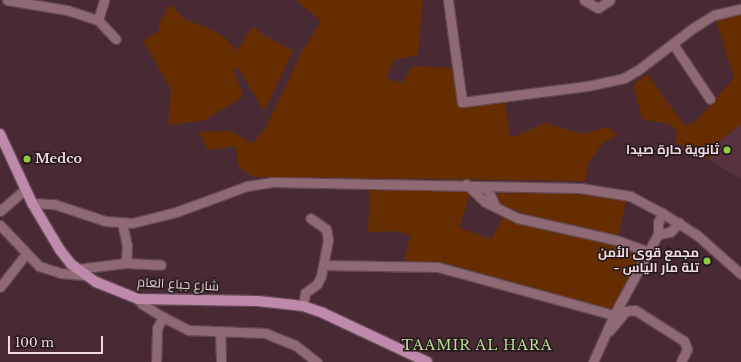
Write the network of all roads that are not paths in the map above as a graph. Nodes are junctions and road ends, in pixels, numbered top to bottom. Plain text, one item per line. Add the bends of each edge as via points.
1 (7, 0) edge
2 (104, 0) edge
3 (448, 0) edge
4 (584, 0) edge
5 (610, 0) edge
6 (43, 3) edge
7 (741, 9) edge
8 (98, 20) junction
9 (116, 39) dead end
10 (673, 44) junction
11 (710, 99) dead end
12 (0, 134) edge
13 (466, 184) junction
14 (498, 185) junction
15 (486, 186) junction
16 (25, 189) junction
17 (481, 197) junction
18 (491, 198) junction
19 (32, 203) junction
20 (496, 207) junction
21 (0, 211) edge
22 (662, 213) junction
23 (310, 218) dead end
24 (122, 223) junction
25 (679, 223) junction
26 (0, 225) edge
27 (3, 233) edge
28 (658, 234) junction
29 (647, 251) junction
30 (26, 254) junction
31 (126, 263) junction
32 (161, 265) dead end
33 (323, 265) junction
34 (81, 272) junction
35 (741, 274) edge
36 (0, 288) edge
37 (138, 299) junction
38 (303, 306) junction
39 (614, 315) junction
40 (162, 317) junction
41 (220, 331) junction
42 (607, 332) junction
43 (156, 362) edge
44 (221, 362) edge
45 (317, 362) edge
46 (428, 362) edge
47 (593, 362) edge
48 (681, 362) edge

1 - 6 street
2 - 8 street
3 - 10 street via 462,102 587,86 624,78
4 - 5 street via 598,8
6 - 8 street
7 - 10 street via 714,15
8 - 9 street
10 - 11 street
12 - 16 main road, شارع جباع العام
13 - 15 street
13 - 17 street
13 - 24 street via 272,182 235,189 147,220
14 - 15 street
14 - 18 street via 493,190
14 - 22 street via 606,191 630,196
15 - 17 street via 482,189
15 - 18 street
16 - 19 main road, شارع جباع العام
16 - 21 street
17 - 20 street
18 - 20 street
19 - 24 street via 54,204 98,219
19 - 34 main road, شارع جباع العام via 60,250
20 - 29 street via 518,218 616,240
22 - 25 street
22 - 28 street via 658,223
23 - 33 street via 318,222 328,234
24 - 31 street via 127,246
25 - 28 street via 670,232
25 - 35 street
26 - 27 street
27 - 30 street
28 - 29 street
29 - 39 street
30 - 34 street via 39,266 60,273
30 - 36 street
31 - 32 street
31 - 34 street
33 - 38 street via 317,284 305,293
33 - 39 street via 438,267
34 - 37 main road, شارع جباع العام
37 - 38 main road, شارع جباع العام via 258,300
37 - 40 street
38 - 46 main road, شارع جباع العام
39 - 42 street
40 - 41 street via 189,330
40 - 43 street via 157,328
41 - 44 street
41 - 45 street via 265,333 305,350
42 - 47 street
42 - 48 street via 626,311 635,310 684,341 687,349

